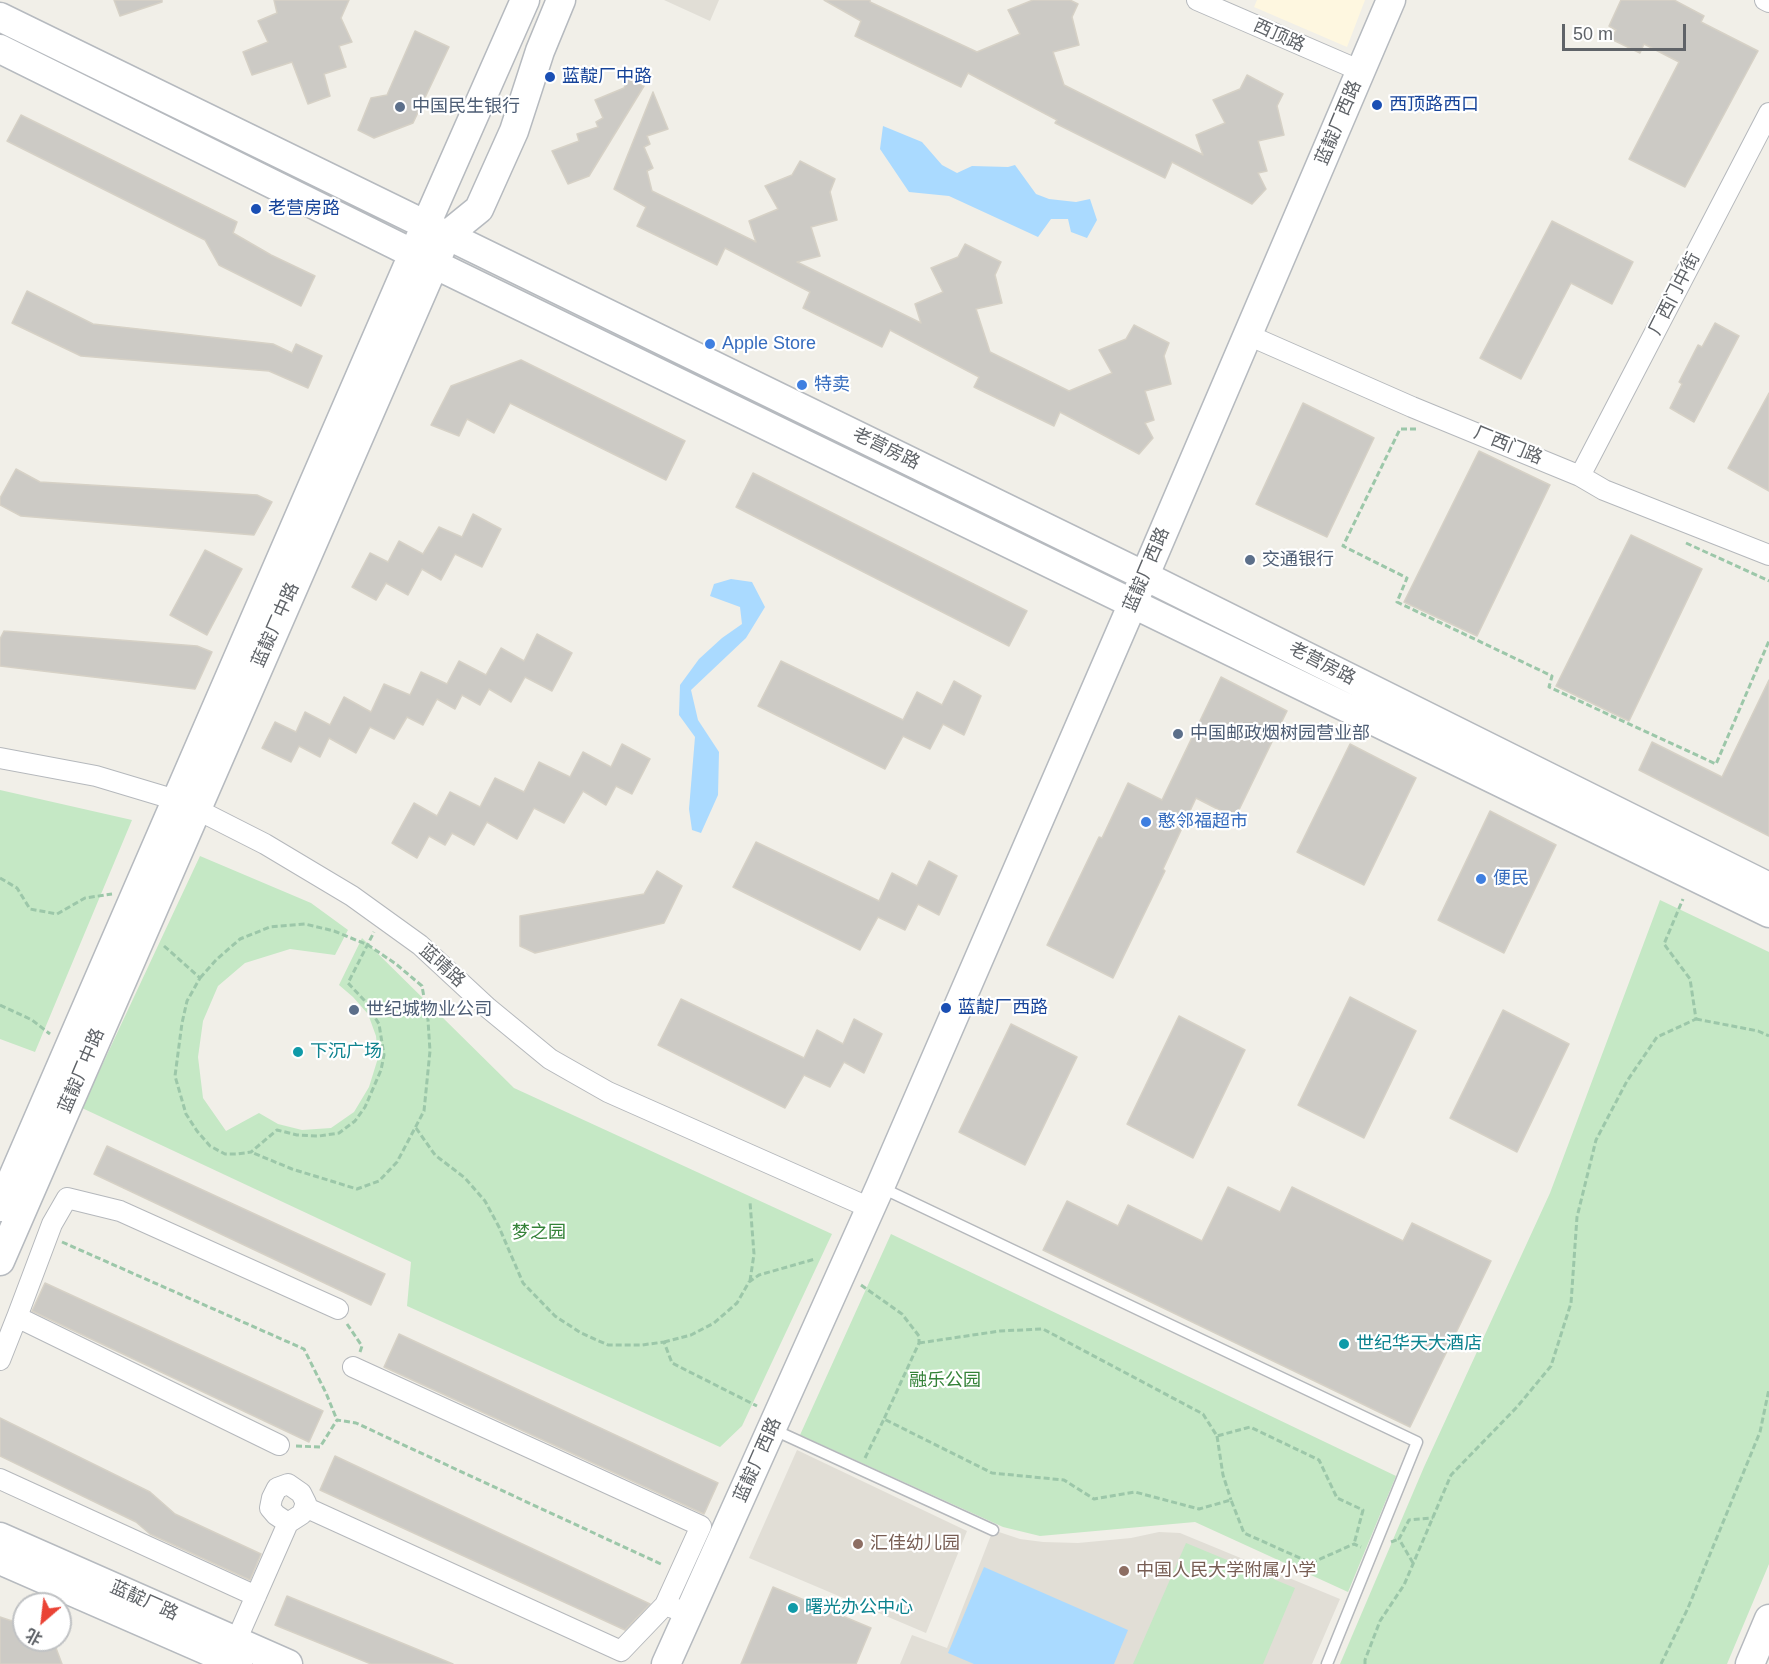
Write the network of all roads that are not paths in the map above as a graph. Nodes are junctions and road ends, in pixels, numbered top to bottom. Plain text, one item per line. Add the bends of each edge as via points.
1 (525, 0) edge
2 (561, 0) edge
3 (1197, 0) edge
4 (1391, 0) edge
5 (0, 17) edge
6 (0, 49) edge
7 (1361, 71) junction
8 (1769, 113) edge
9 (436, 230) junction
10 (424, 259) junction
11 (1248, 335) junction
12 (1580, 476) junction
13 (1769, 555) edge
14 (1145, 576) junction
15 (1133, 603) junction
16 (0, 758) edge
17 (186, 804) junction
18 (1769, 887) edge
19 (1769, 913) edge
20 (875, 1198) junction
21 (8, 1206) edge
22 (50, 1230) junction
23 (0, 1261) edge
24 (338, 1309) road end
25 (17, 1317) junction
26 (0, 1360) edge
27 (353, 1367) road end
28 (774, 1423) junction
29 (279, 1445) road end
30 (0, 1479) edge
31 (304, 1507) junction
32 (288, 1523) junction
33 (993, 1530) dead end
34 (0, 1538) edge
35 (0, 1560) edge
36 (256, 1596) junction
37 (677, 1609) junction
38 (1769, 1619) edge
39 (238, 1658) edge
40 (288, 1664) edge
41 (666, 1664) edge
42 (1327, 1664) edge
43 (1750, 1664) edge

1 - 9 street, 蓝靛厂中路
2 - 9 street, 蓝靛厂中路 via 514,131 479,209
3 - 7 street, 西顶路
4 - 7 street, 蓝靛厂西路
5 - 9 street, 老营房路
6 - 10 street, 老营房路
7 - 11 street, 蓝靛厂西路
8 - 12 street, 厂西门中街
9 - 10 street, 蓝靛厂中路
9 - 14 street, 老营房路
10 - 15 street, 老营房路
10 - 17 street, 蓝靛厂中路
11 - 12 street, 厂西门路
11 - 14 street, 蓝靛厂西路
12 - 13 street, 厂西门路 via 1604,490
14 - 15 street, 蓝靛厂西路
14 - 18 street, 老营房路
15 - 19 street, 老营房路
15 - 20 street, 蓝靛厂西路
16 - 17 street, 蓝晴路 via 96,776
17 - 20 street, 蓝晴路 via 265,844 352,896 420,945 550,1059 608,1092
17 - 21 street, 蓝靛厂中路
20 - 28 street, 蓝靛厂西路
20 - 42 lane via 1417,1442
21 - 22 street
21 - 23 street, 蓝靛厂中路
22 - 24 street via 67,1198 120,1210
22 - 25 street
25 - 26 street
25 - 29 street
27 - 37 street via 701,1526 680,1573
28 - 33 lane
28 - 37 street, 蓝靛厂西路
30 - 36 street
31 - 32 street via 302,1514
31 - 32 street via 301,1493 288,1484 277,1488 270,1508
31 - 37 street via 621,1651
32 - 36 street
34 - 39 street, 蓝靛厂路
35 - 39 street, 蓝靛厂路
36 - 39 street
37 - 41 street, 蓝靛厂西路
38 - 43 street
39 - 40 street, 蓝靛厂路

